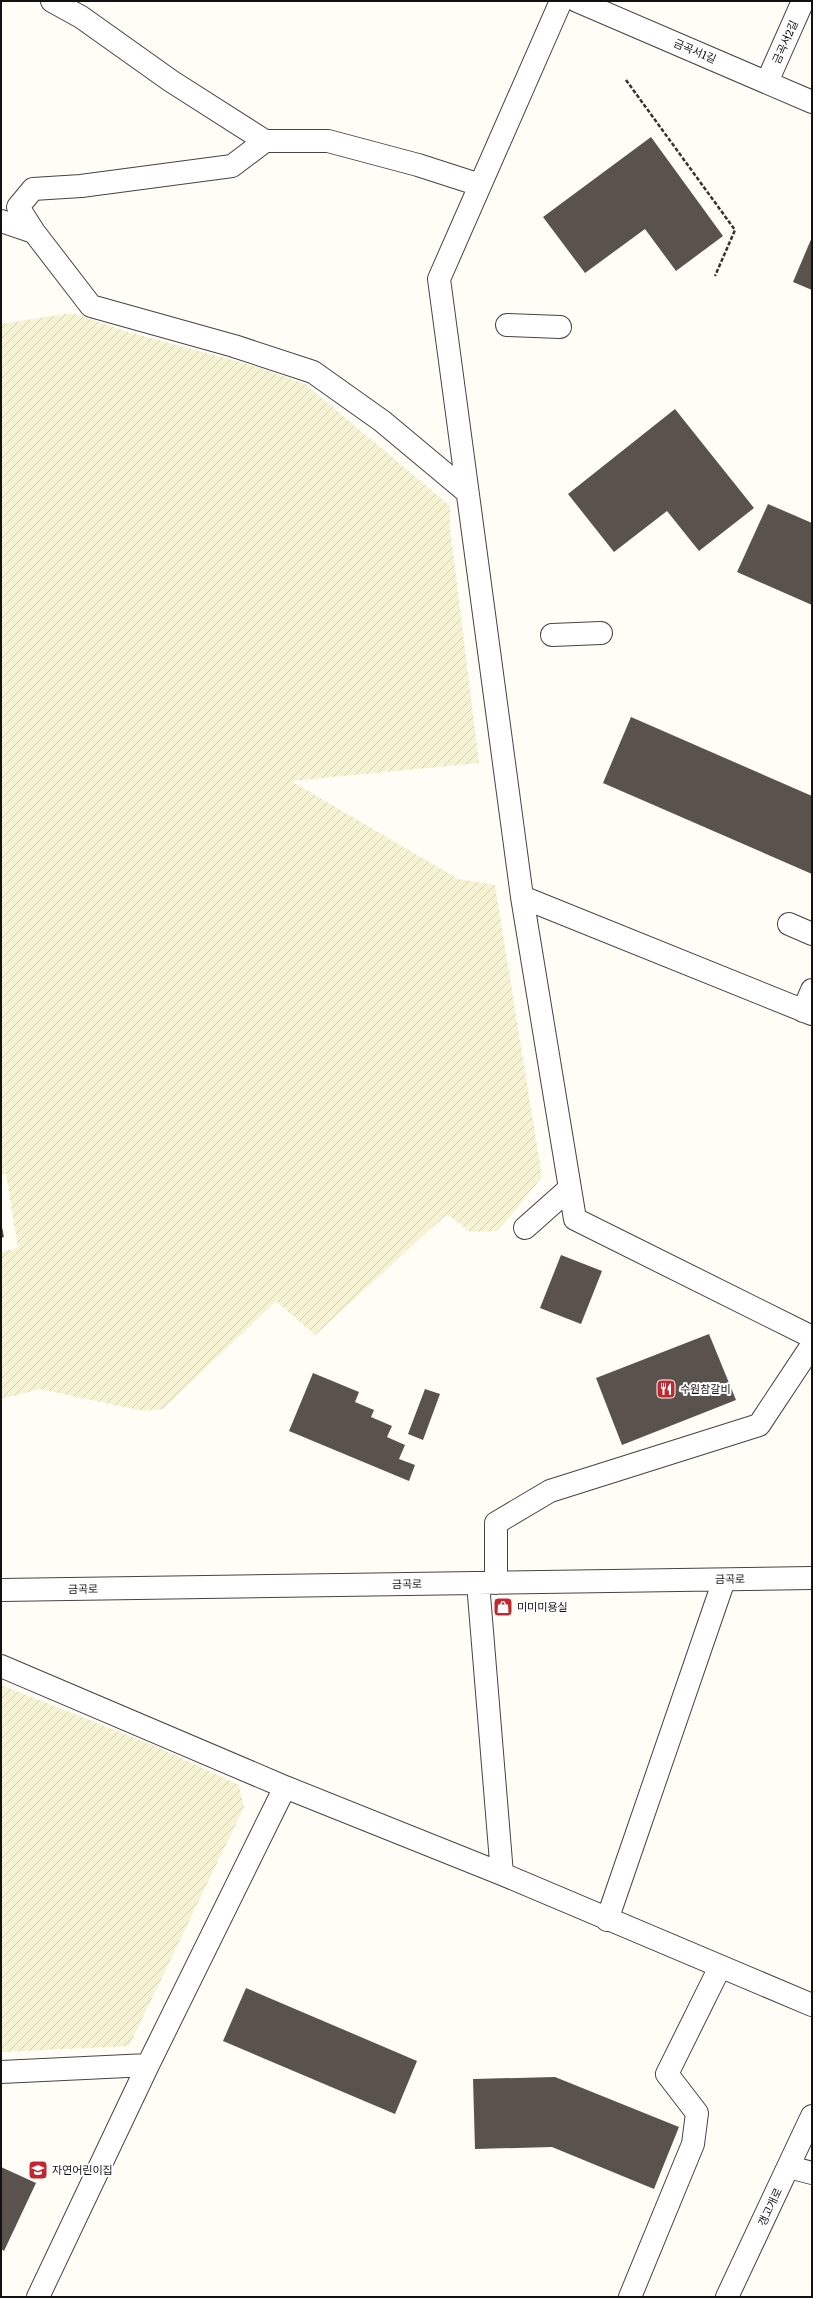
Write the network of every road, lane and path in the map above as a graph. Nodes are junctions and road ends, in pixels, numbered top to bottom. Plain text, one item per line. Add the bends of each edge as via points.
1 (52, 1) edge
2 (560, 1) edge
3 (577, 1) edge
4 (804, 1) edge
5 (626, 80) dead end
6 (767, 82) junction
7 (812, 102) edge
8 (266, 141) junction
9 (480, 185) junction
10 (1, 221) edge
11 (34, 232) junction
12 (715, 276) dead end
13 (507, 325) dead end
14 (560, 327) dead end
15 (467, 492) junction
16 (601, 633) dead end
17 (552, 635) dead end
18 (522, 897) junction
19 (789, 924) dead end
20 (812, 934) edge
21 (812, 990) edge
22 (808, 1013) edge
23 (570, 1188) junction
24 (525, 1228) dead end
25 (812, 1337) edge
26 (812, 1345) edge
27 (812, 1578) edge
28 (724, 1580) junction
29 (487, 1583) junction
30 (1, 1590) edge
31 (1, 1666) edge
32 (285, 1787) junction
33 (502, 1874) junction
34 (607, 1920) junction
35 (720, 1967) junction
36 (812, 2005) edge
37 (148, 2065) junction
38 (1, 2072) edge
39 (812, 2116) edge
40 (789, 2167) junction
41 (812, 2173) edge
42 (38, 2297) edge
43 (630, 2297) edge
44 (727, 2297) edge

1 - 8 street via 81,17 171,81
2 - 9 street
3 - 6 street, 금곡서1길
4 - 6 street, 금곡서2길
5 - 12 path via 735,230
6 - 7 street, 금곡서1길
8 - 9 street via 328,141
8 - 11 street via 232,166 81,186 33,189 18,207
9 - 15 street via 439,279
10 - 11 street
11 - 15 street via 91,306 234,346 313,372 382,421
13 - 14 street
15 - 18 street
16 - 17 street
18 - 22 street
18 - 23 street
19 - 20 street
21 - 22 street
23 - 24 street
23 - 25 street via 575,1219
26 - 29 street via 759,1425 550,1491 496,1523
27 - 28 street, 금곡로
28 - 29 street, 금곡로
28 - 34 street
29 - 30 street, 금곡로
29 - 33 street
31 - 32 street
32 - 33 street
32 - 37 street
33 - 34 street
34 - 35 street
35 - 36 street
35 - 43 street via 668,2074 697,2113 693,2144
37 - 38 street
37 - 42 street
39 - 40 street, 갱고개로
40 - 41 street
40 - 44 street, 갱고개로

